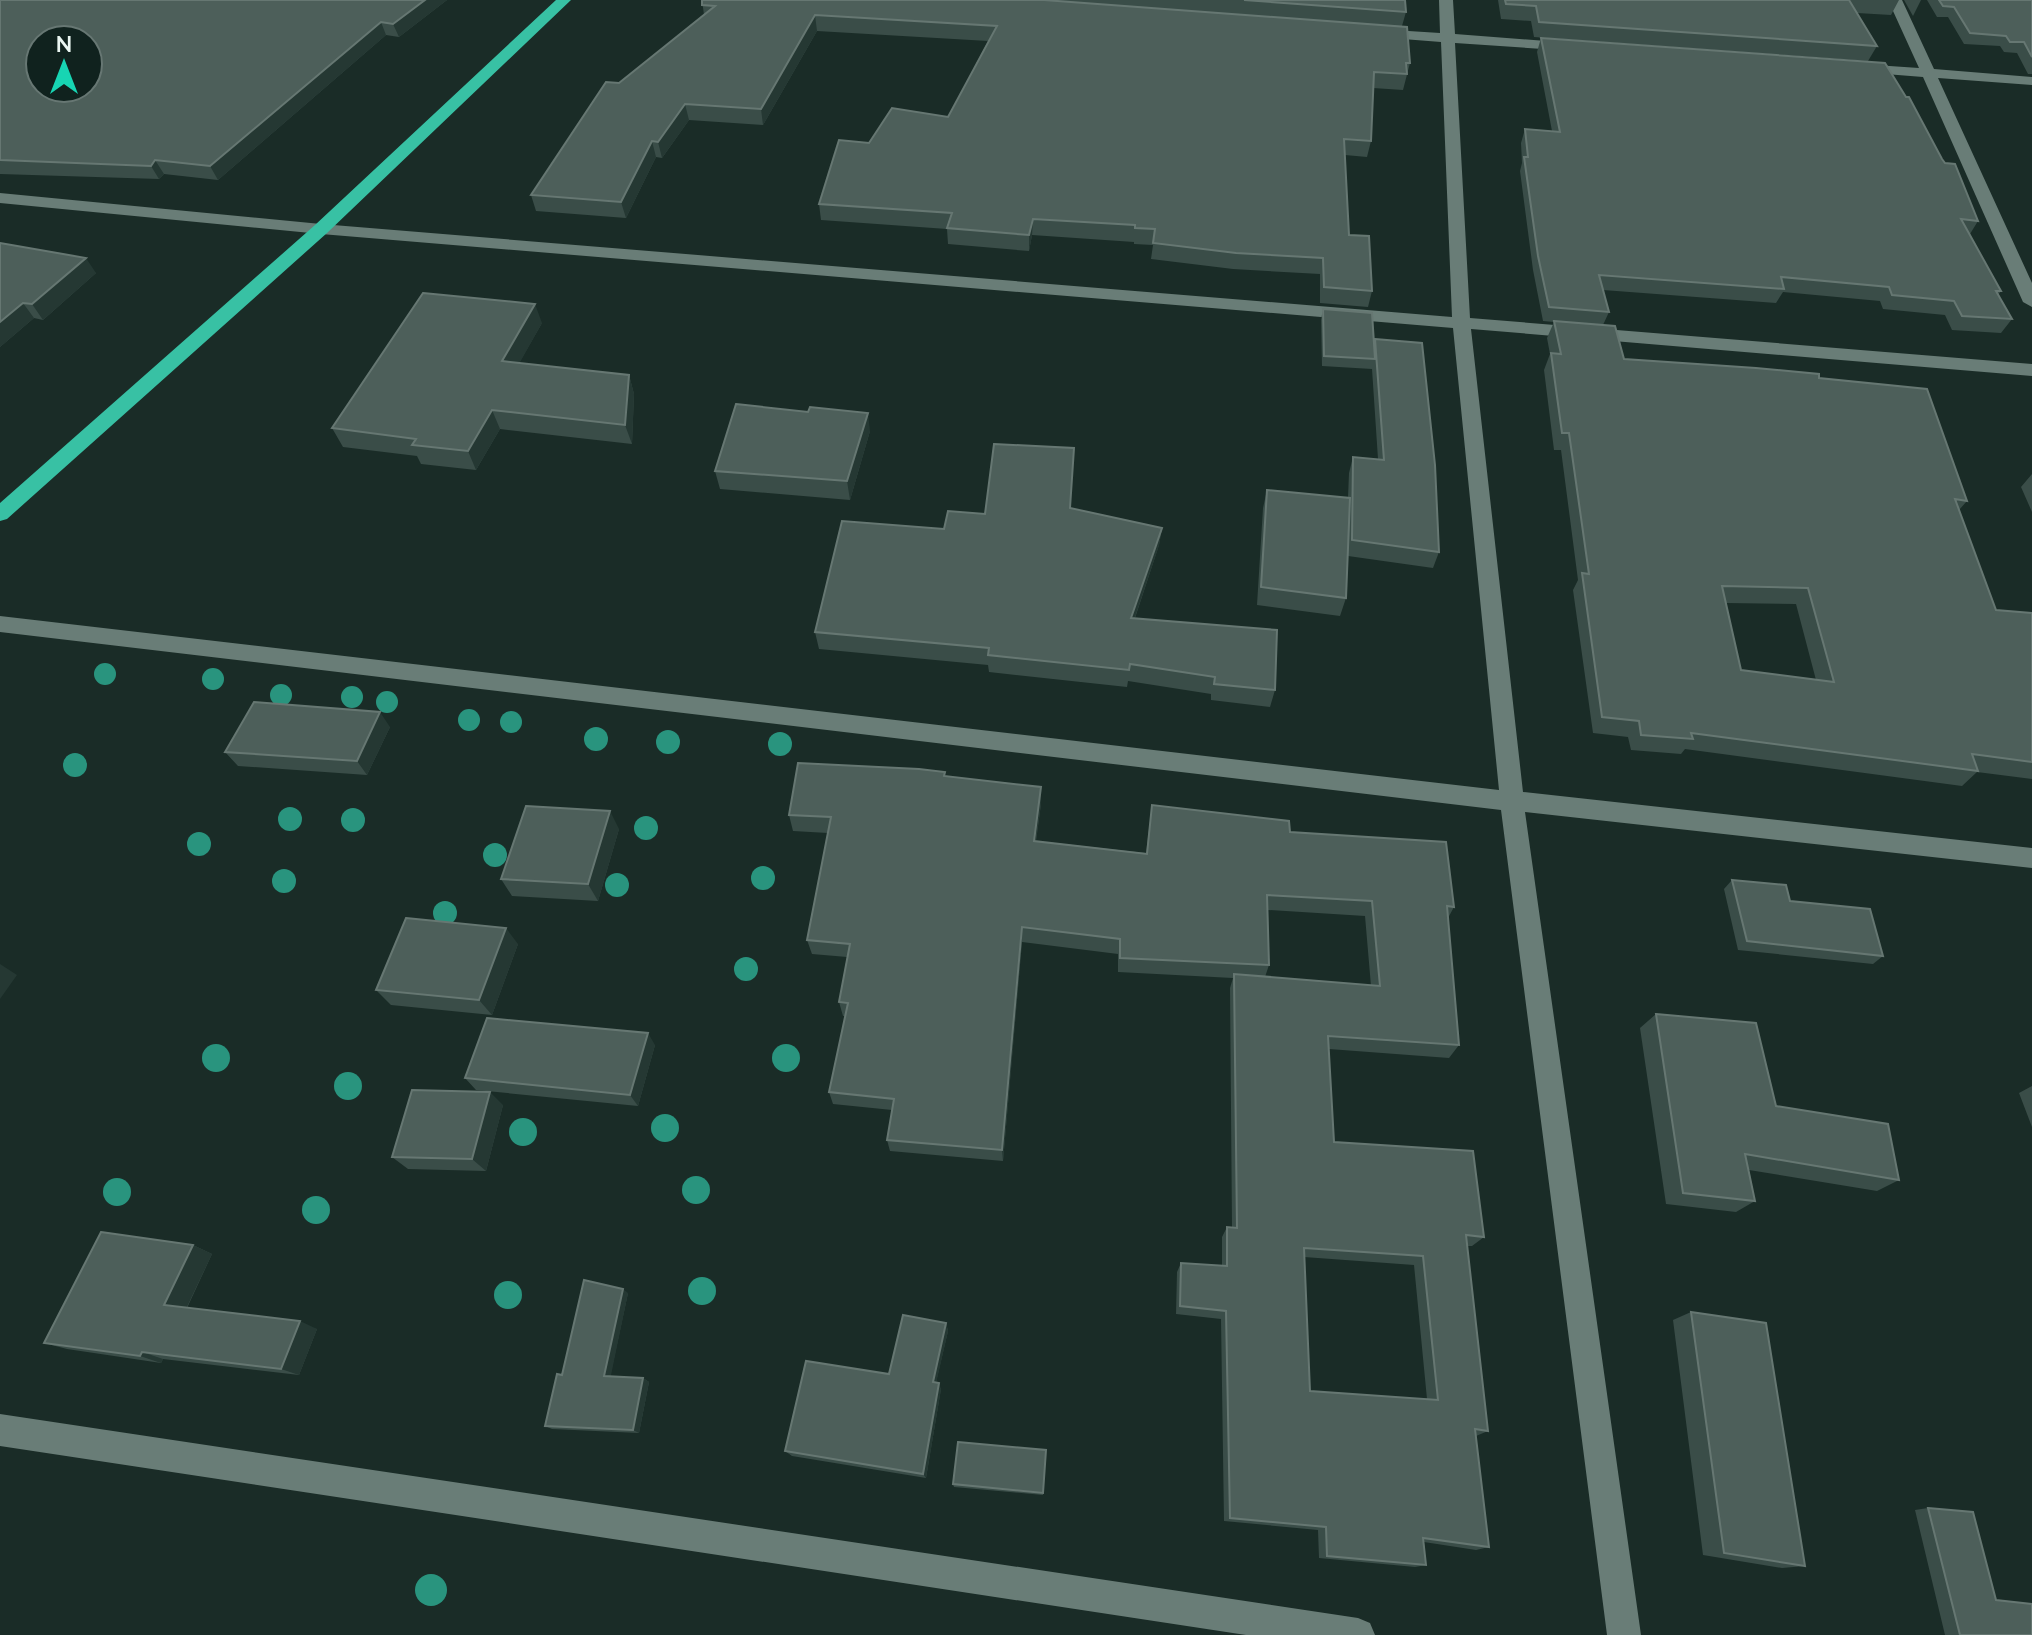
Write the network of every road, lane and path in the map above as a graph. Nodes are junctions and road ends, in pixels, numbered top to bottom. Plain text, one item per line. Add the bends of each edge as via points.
1 (564, 0) edge
2 (1446, 0) edge
3 (1895, 0) edge
4 (1354, 31) edge
5 (1449, 38) junction
6 (1589, 49) edge
7 (1837, 67) edge
8 (1930, 74) junction
9 (2032, 81) edge
10 (0, 198) edge
11 (321, 229) junction
12 (2032, 302) edge
13 (1461, 323) junction
14 (2032, 370) edge
15 (0, 514) edge
16 (0, 624) edge
17 (1512, 801) junction
18 (2032, 858) edge
19 (0, 1430) edge
20 (1358, 1635) edge
21 (1624, 1635) edge

1 - 11 highway
2 - 5 street
3 - 8 street
4 - 5 street
5 - 6 street
5 - 13 street
7 - 8 street
8 - 9 street
8 - 12 street
10 - 11 street
11 - 13 street
11 - 15 highway
13 - 14 street
13 - 17 street
16 - 17 street
17 - 18 street
17 - 21 street
19 - 20 street

